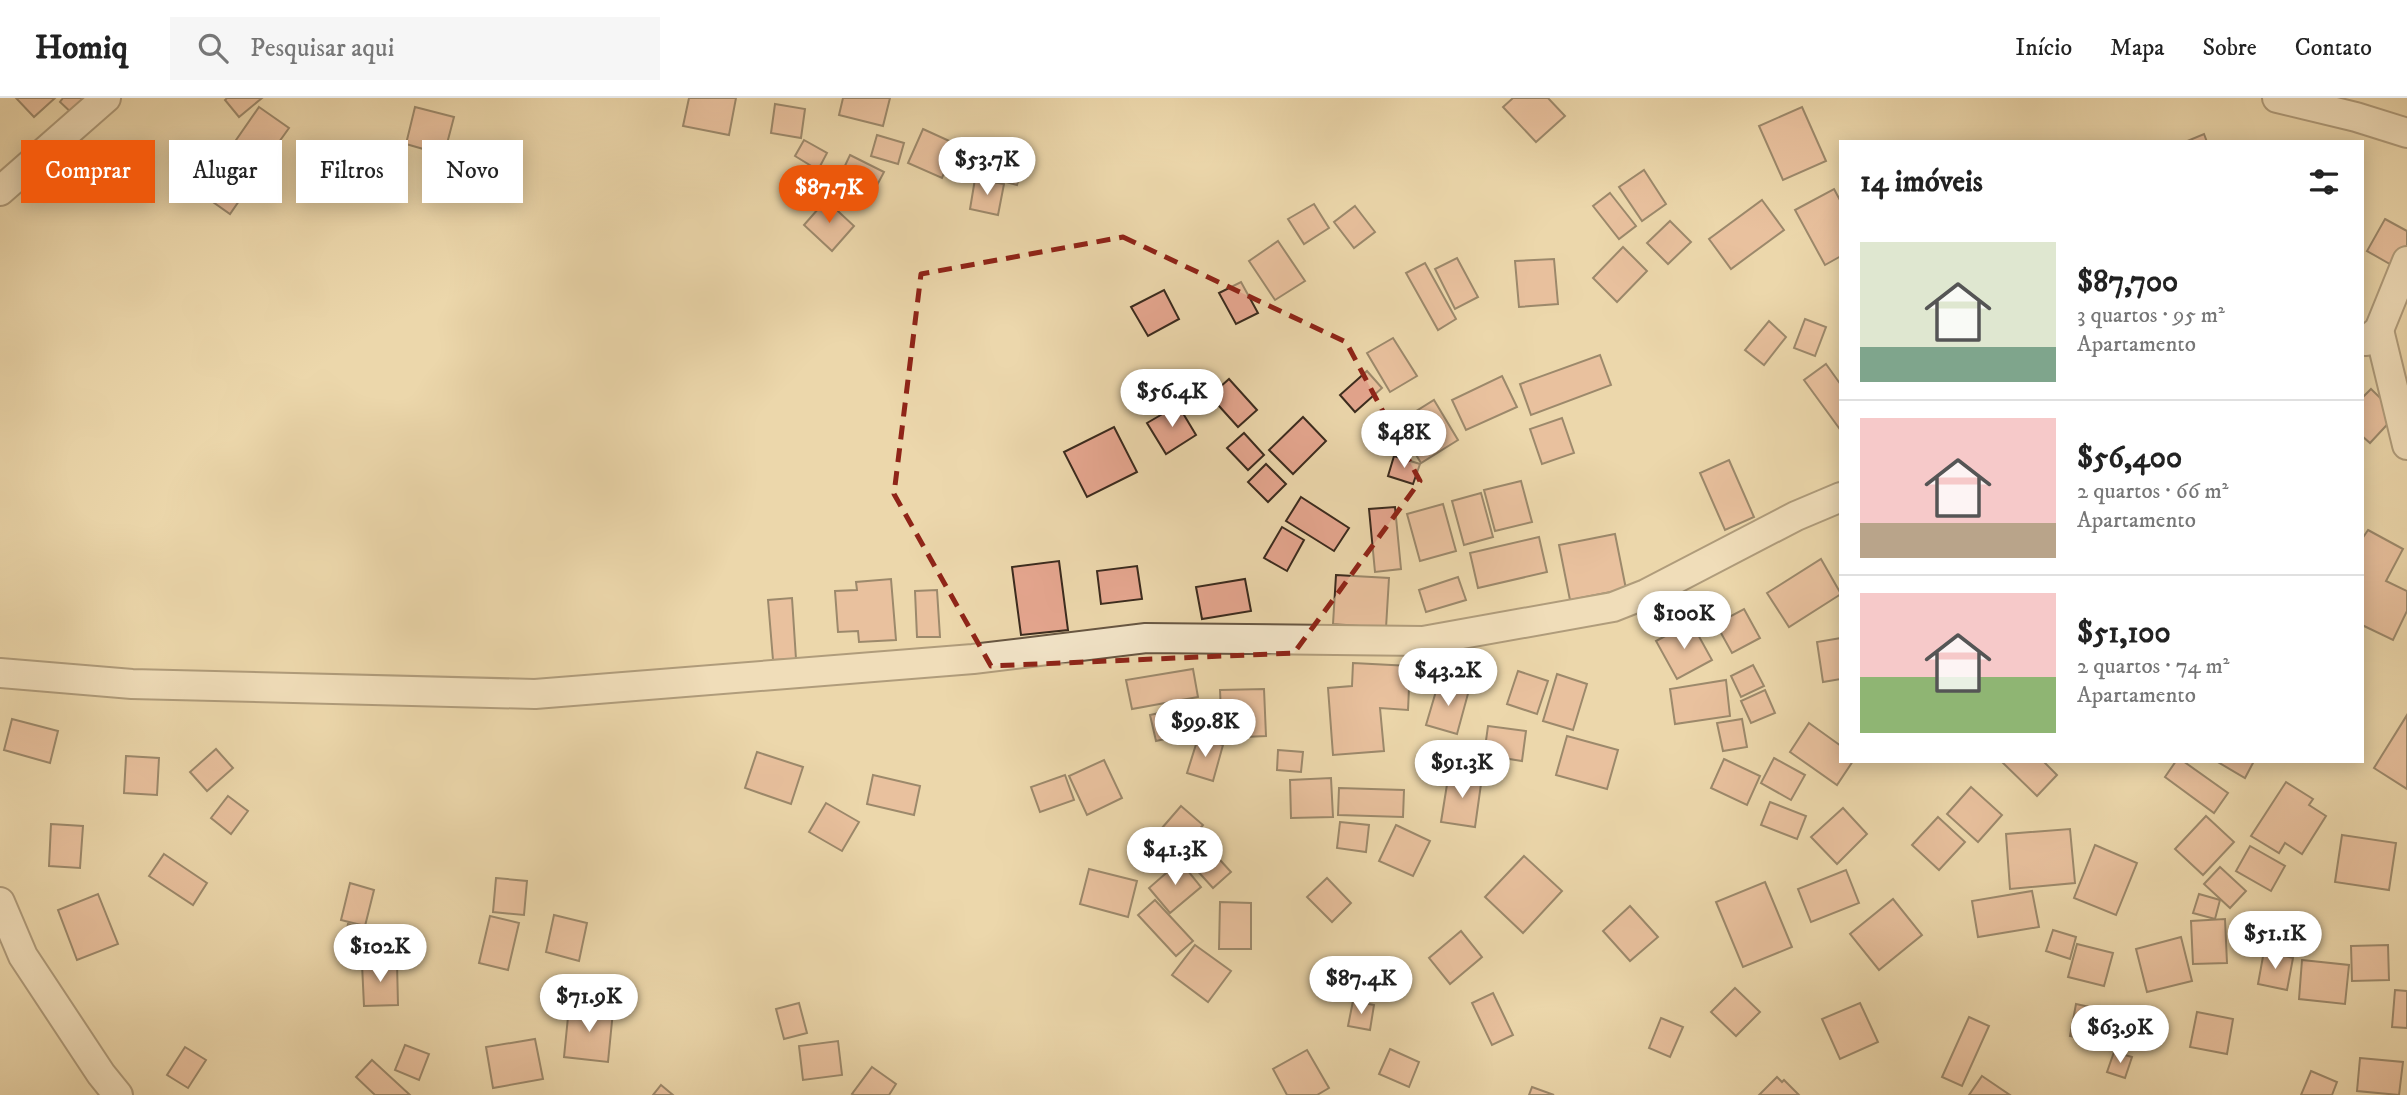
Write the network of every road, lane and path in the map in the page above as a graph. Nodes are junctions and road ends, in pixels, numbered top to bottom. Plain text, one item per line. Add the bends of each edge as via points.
1 (106, 98) edge
2 (2277, 98) edge
3 (2407, 133) edge
4 (0, 191) edge
5 (2407, 261) edge
6 (2371, 337) edge
7 (2407, 445) edge
8 (1839, 498) edge
9 (1, 679) edge
10 (0, 902) edge
11 (118, 1095) edge

1 - 4 street
2 - 3 street
5 - 6 street
6 - 7 street
8 - 9 street via 1613,607 1423,642 1146,638 973,659 535,694
10 - 11 street via 23,956

